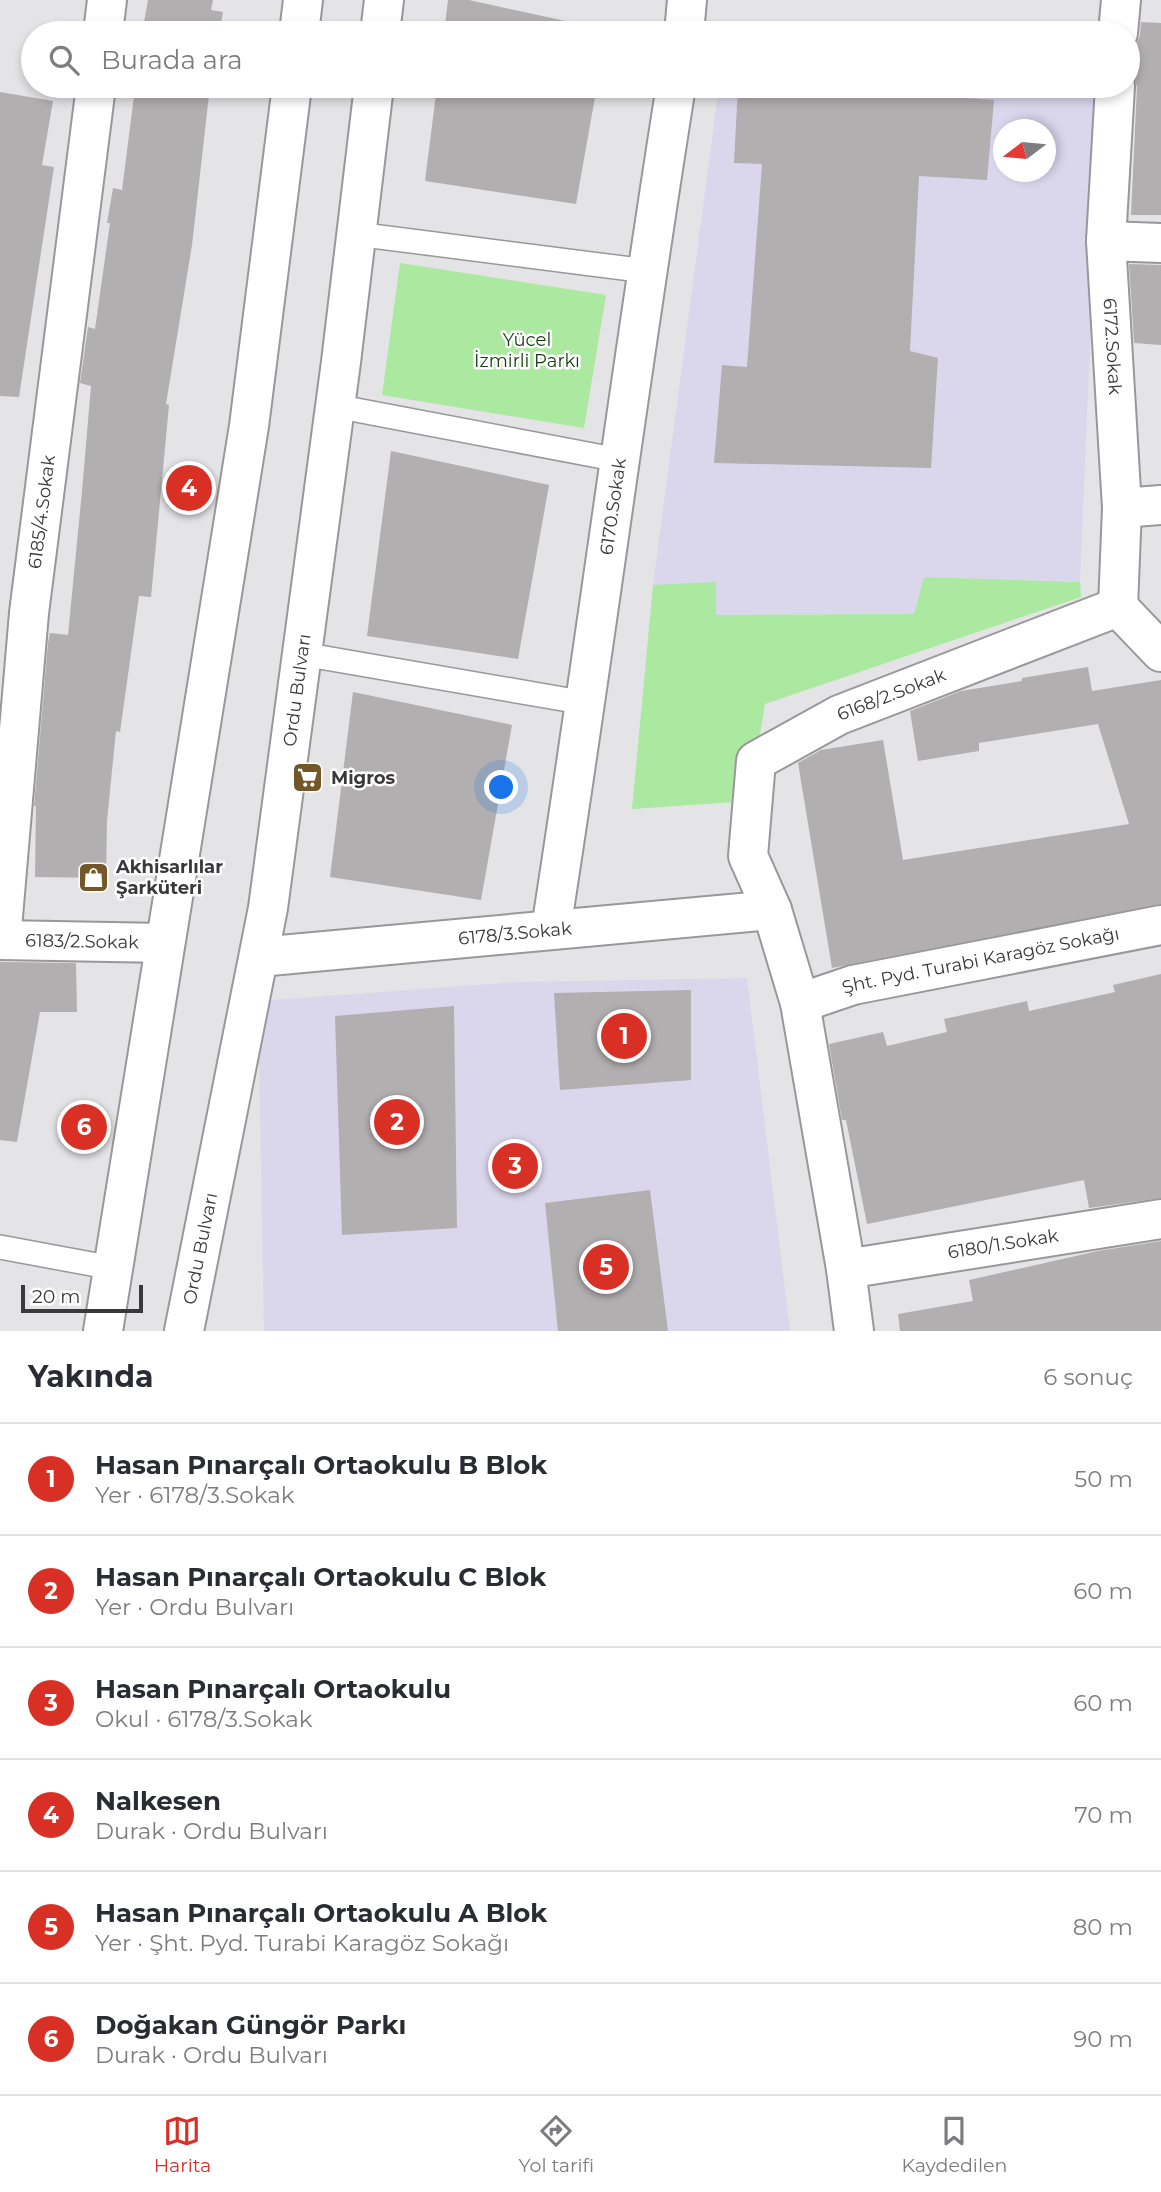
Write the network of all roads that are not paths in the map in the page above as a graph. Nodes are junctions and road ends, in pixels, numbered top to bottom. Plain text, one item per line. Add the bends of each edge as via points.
1 (107, 0) edge
2 (303, 0) edge
3 (384, 0) edge
4 (687, 0) edge
5 (1121, 0) edge
6 (104, 21) edge
7 (300, 21) edge
8 (381, 21) edge
9 (685, 21) edge
10 (1119, 21) edge
11 (94, 98) edge
12 (290, 98) edge
13 (373, 98) edge
14 (674, 98) edge
15 (1114, 98) edge
16 (356, 234) junction
17 (1106, 241) junction
18 (1161, 243) edge
19 (647, 271) junction
20 (335, 406) junction
21 (619, 460) junction
22 (1161, 505) edge
23 (1122, 508) junction
24 (1118, 607) junction
25 (14, 625) edge
26 (1161, 652) edge
27 (302, 654) junction
28 (586, 703) junction
29 (772, 910) junction
30 (1161, 925) edge
31 (551, 929) junction
32 (1, 940) edge
33 (165, 943) junction
34 (258, 957) junction
35 (800, 1003) junction
36 (1161, 1219) edge
37 (0, 1247) edge
38 (113, 1268) junction
39 (846, 1269) junction
40 (103, 1331) edge
41 (184, 1331) edge
42 (854, 1331) edge

1 - 6 street
2 - 7 street
3 - 8 street
4 - 9 street
5 - 10 street
11 - 25 street, 6185/4.Sokak
12 - 33 street via 249,426
13 - 16 street, Ordu Bulvarı
14 - 19 street, 6170.Sokak
15 - 17 street, 6172.Sokak
16 - 19 lane
16 - 20 street, Ordu Bulvarı
17 - 18 street
17 - 23 street, 6172.Sokak
19 - 21 street, 6170.Sokak
20 - 21 lane
20 - 27 street, Ordu Bulvarı
21 - 28 street, 6170.Sokak
22 - 23 street
23 - 24 street, 6172.Sokak
24 - 26 street
24 - 29 street, 6168/2.Sokak via 839,715 756,761 748,856
25 - 32 street, 6185/4.Sokak
27 - 28 lane
27 - 34 street, Ordu Bulvarı
28 - 31 street, 6170.Sokak
29 - 31 street, 6178/3.Sokak
29 - 35 street
30 - 35 street, Şht. Pyd. Turabi Karagöz Sokağı via 853,985
31 - 34 street, 6178/3.Sokak
32 - 33 street, 6183/2.Sokak
33 - 38 street
34 - 41 street, Ordu Bulvarı
35 - 39 street
36 - 39 street, 6180/1.Sokak
37 - 38 lane
38 - 40 street
39 - 42 street

